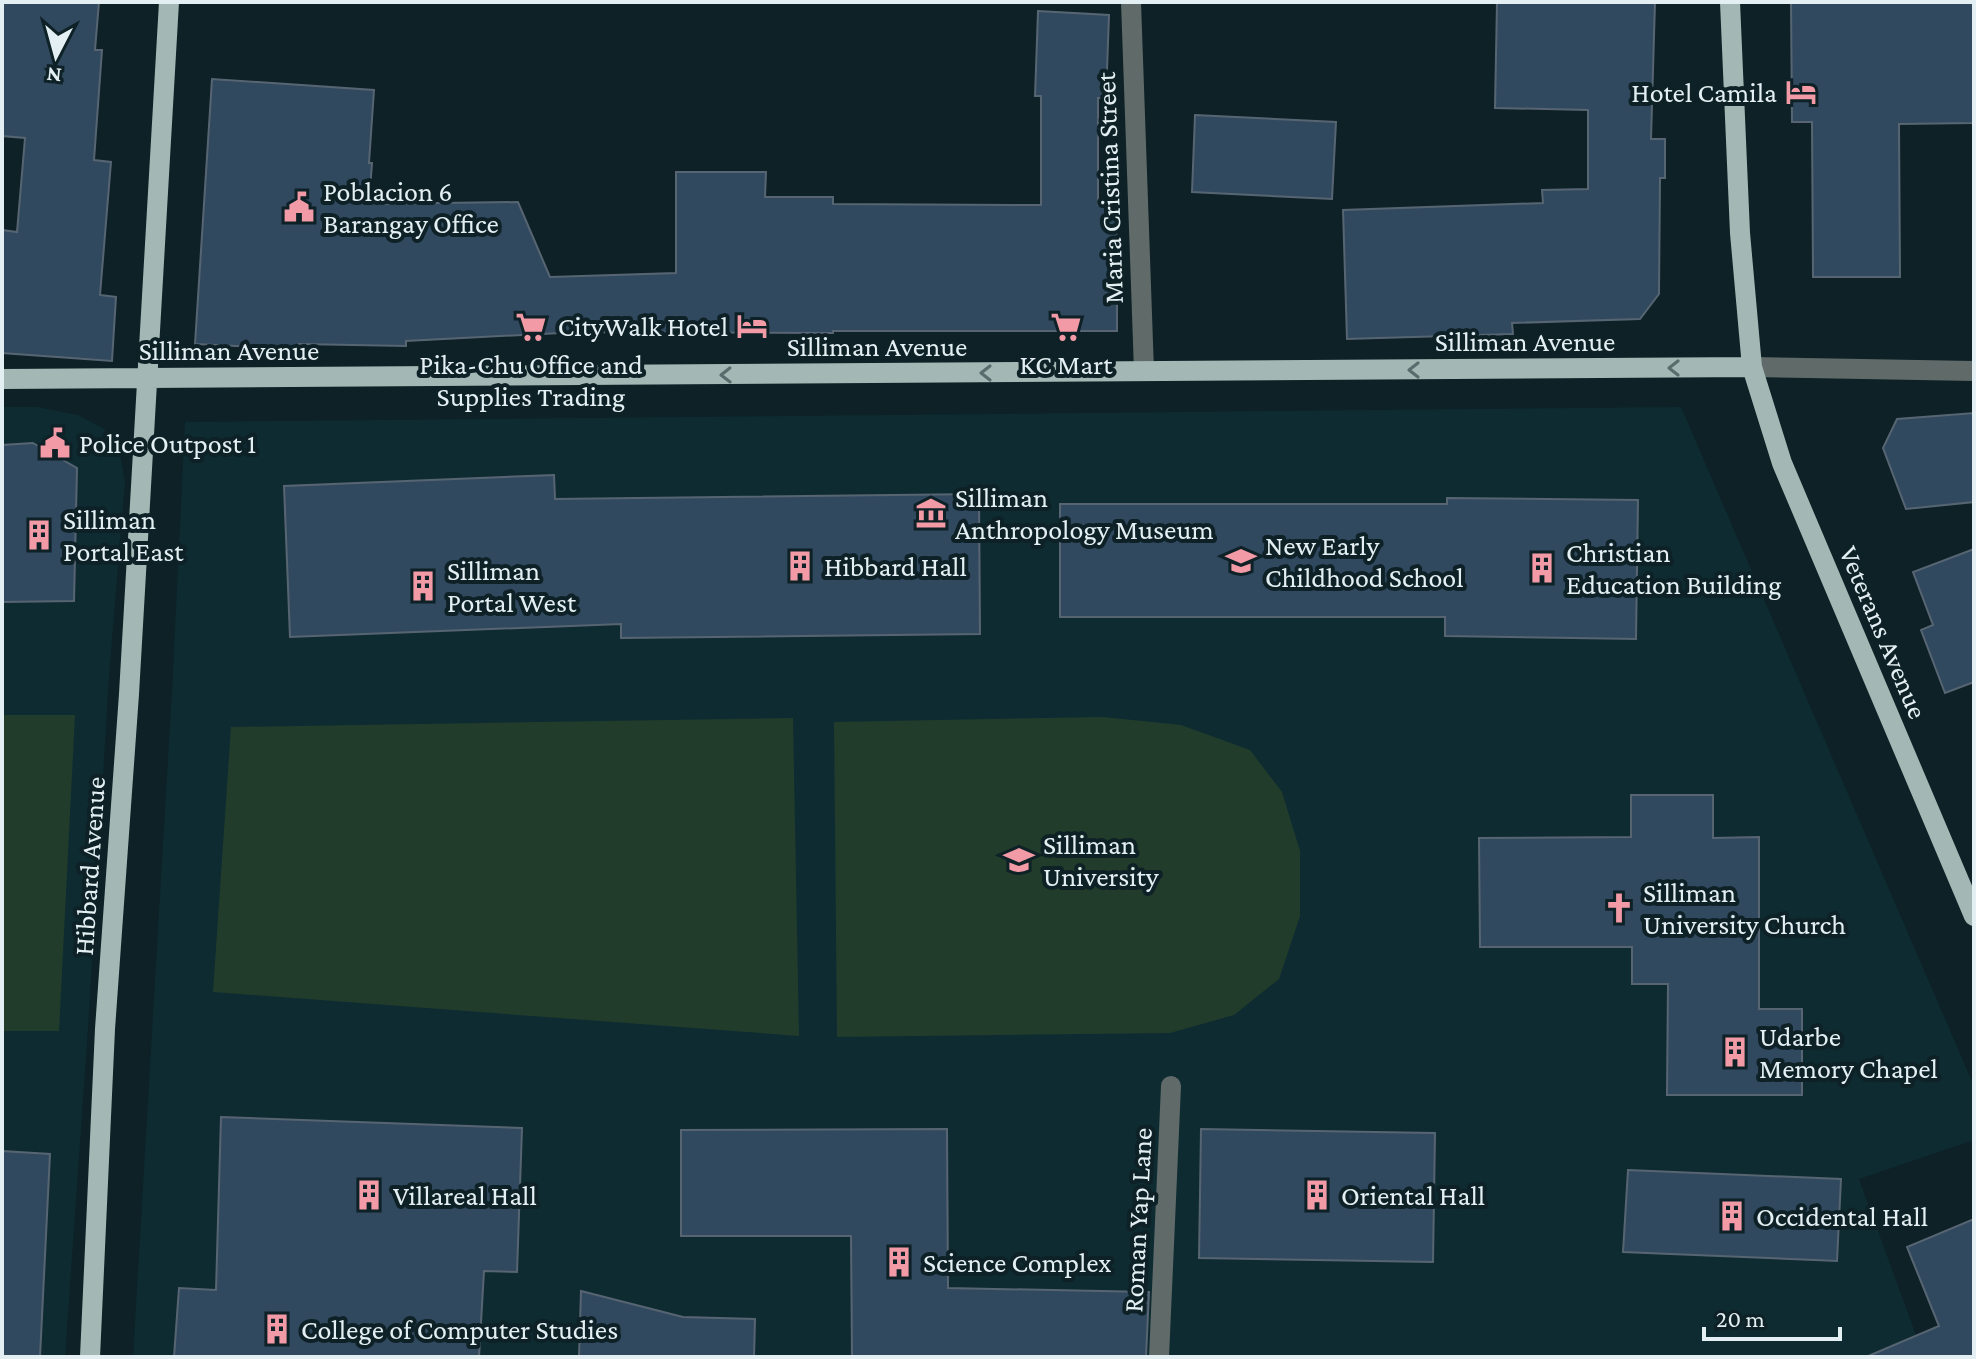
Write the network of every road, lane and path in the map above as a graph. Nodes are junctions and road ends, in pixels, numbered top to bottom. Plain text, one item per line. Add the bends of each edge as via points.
1 (169, 2) edge
2 (1131, 2) edge
3 (1730, 2) edge
4 (1752, 367) junction
5 (1144, 371) junction
6 (1974, 371) edge
7 (2, 379) edge
8 (148, 379) junction
9 (1974, 916) edge
10 (1171, 1086) dead end
11 (90, 1357) edge
12 (1159, 1357) edge

1 - 8 main road, Hibbard Avenue
2 - 5 street, Maria Cristina Street
3 - 4 main road, Veterans Avenue
4 -> 5 main road, Silliman Avenue
4 - 6 street
4 - 9 main road, Veterans Avenue via 1782,463
5 -> 8 main road, Silliman Avenue
7 - 8 main road, Silliman Avenue
8 - 11 main road, Hibbard Avenue via 105,1029
10 - 12 street, Roman Yap Lane

